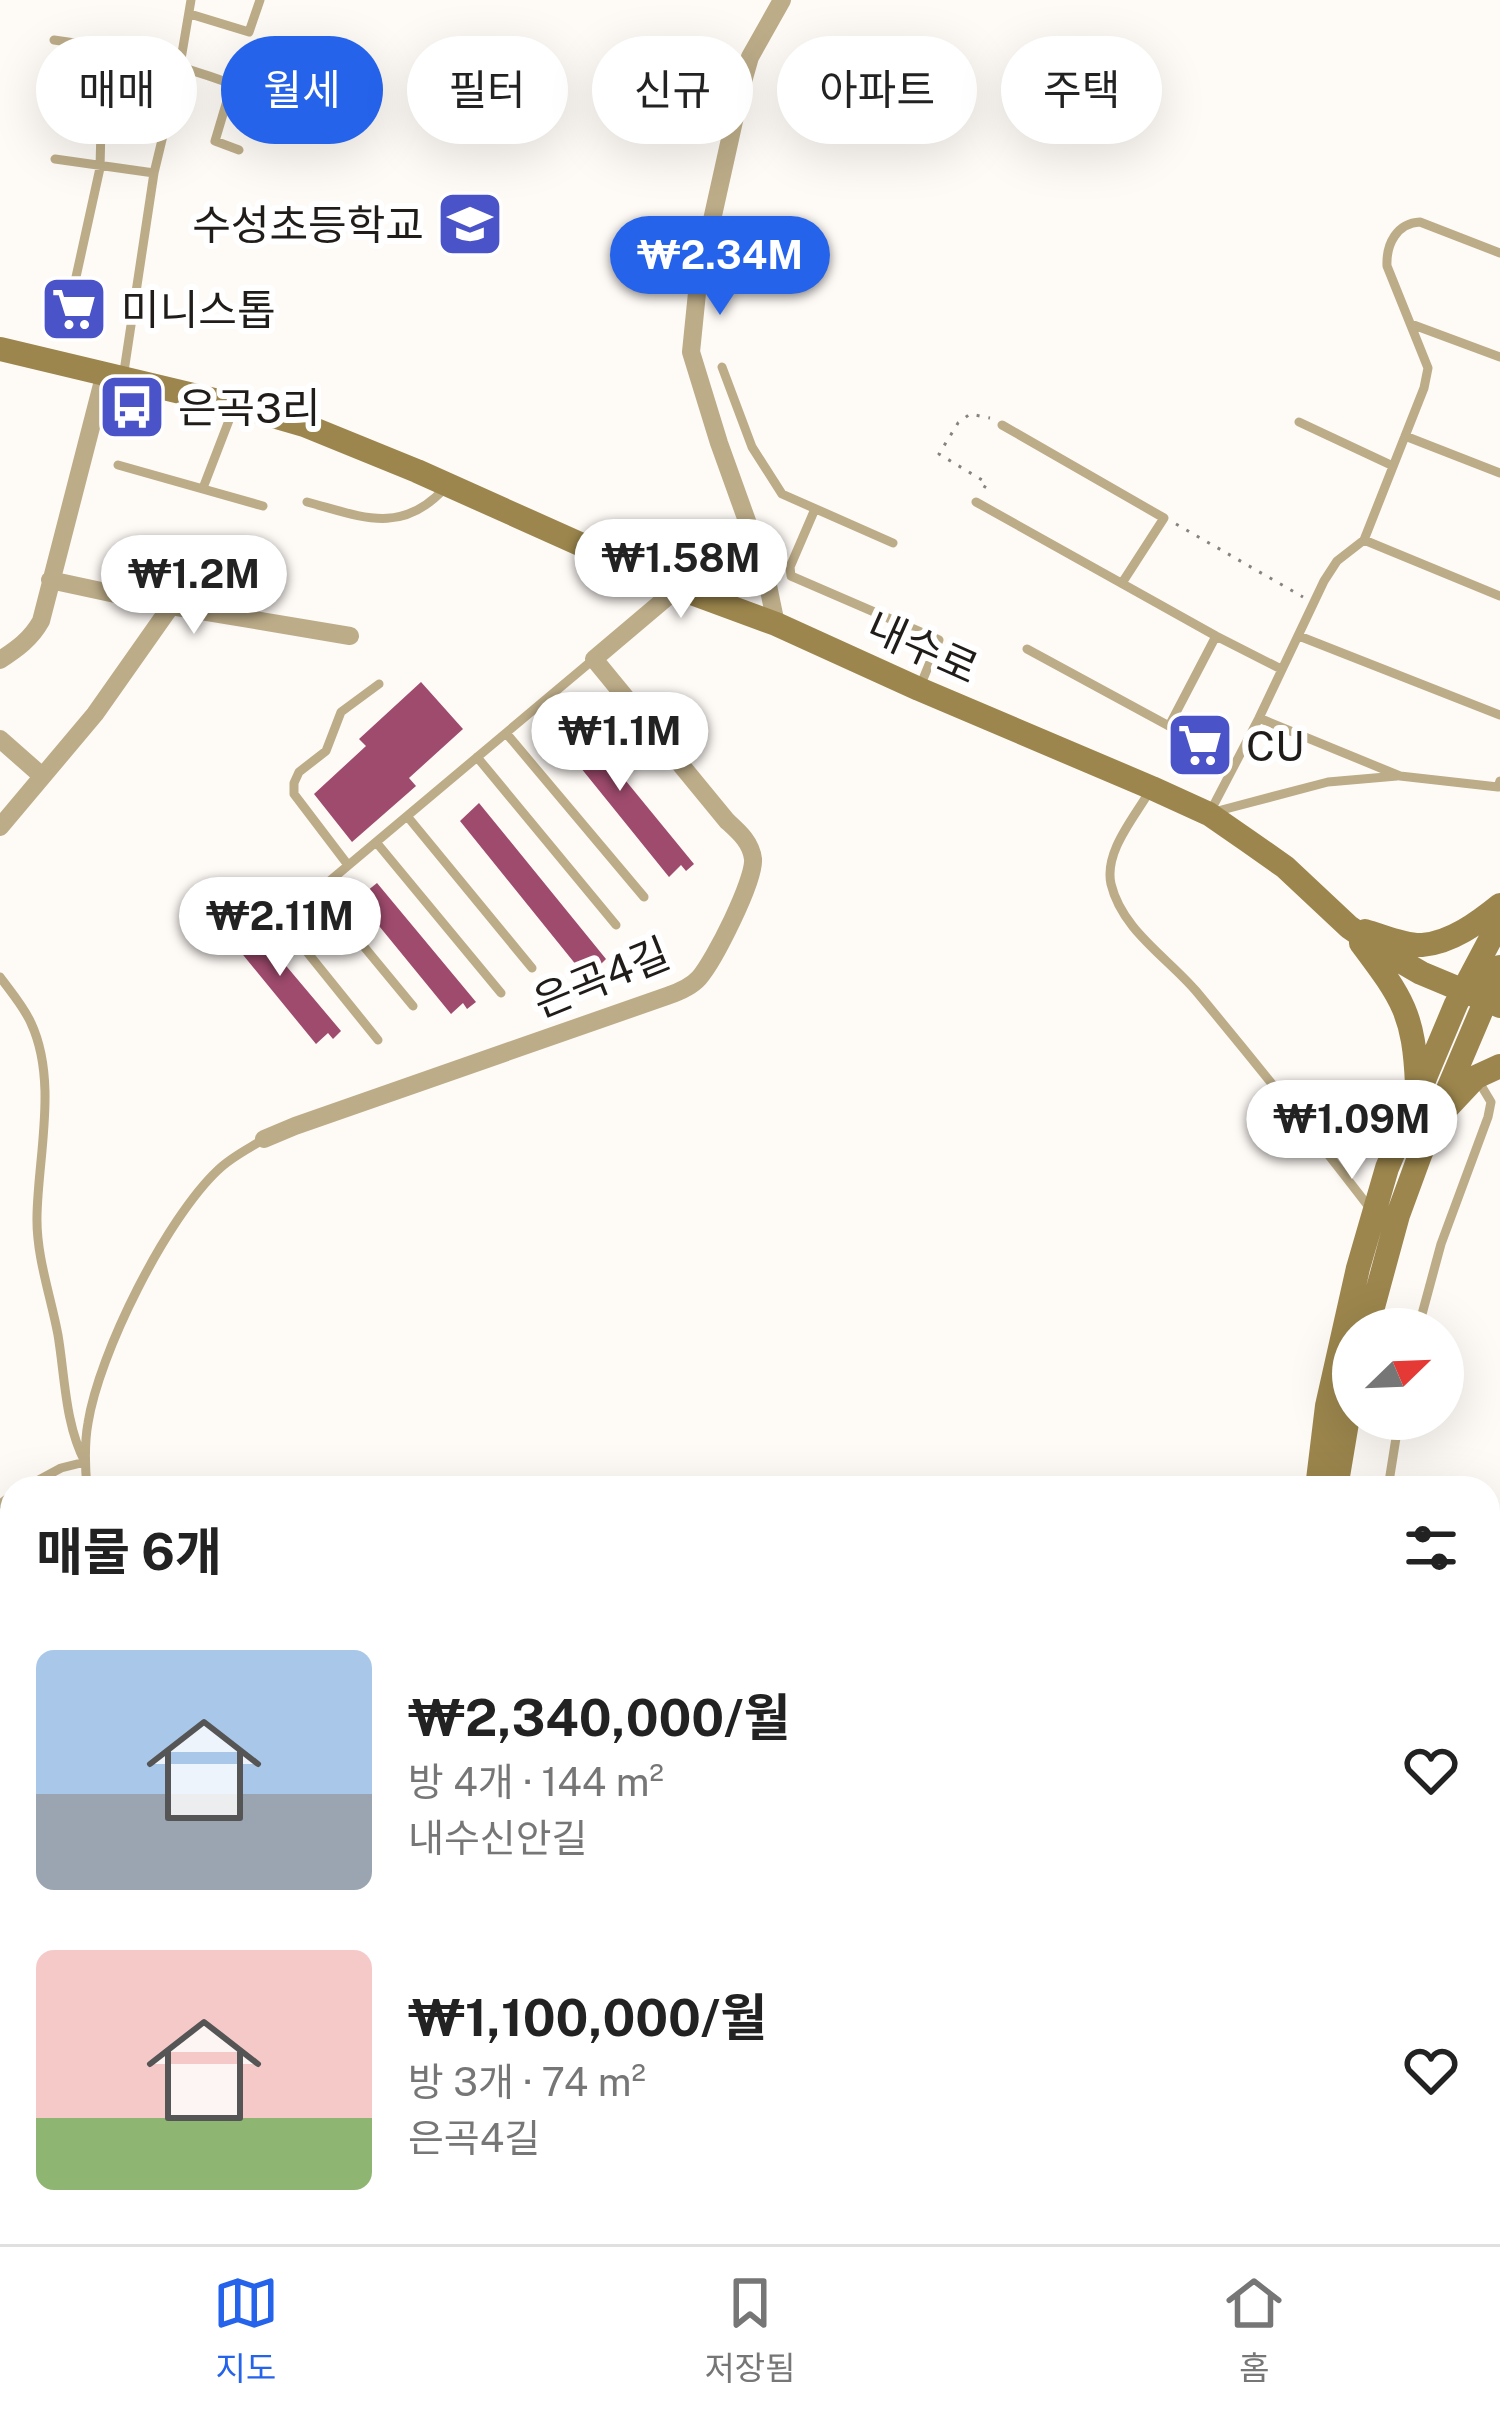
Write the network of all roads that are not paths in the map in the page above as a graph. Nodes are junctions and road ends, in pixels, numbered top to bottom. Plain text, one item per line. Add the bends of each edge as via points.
1 (191, 0) edge
2 (260, 0) edge
3 (782, 0) edge
4 (190, 14) junction
5 (186, 36) edge
6 (197, 71) edge
7 (101, 144) edge
8 (161, 144) edge
9 (239, 150) dead end
10 (56, 159) dead end
11 (100, 168) junction
12 (154, 173) junction
13 (1500, 253) edge
14 (76, 277) dead end
15 (1411, 324) junction
16 (0, 349) edge
17 (1500, 358) edge
18 (722, 367) dead end
19 (114, 375) junction
20 (235, 405) junction
21 (1299, 422) dead end
22 (1002, 425) road end
23 (1405, 436) junction
24 (118, 465) dead end
25 (1393, 466) junction
26 (1500, 473) edge
27 (447, 485) junction
28 (202, 488) junction
29 (307, 502) dead end
30 (976, 502) road end
31 (263, 506) dead end
32 (815, 509) junction
33 (1364, 540) junction
34 (893, 543) dead end
35 (50, 580) junction
36 (1122, 583) junction
37 (679, 588) junction
38 (1500, 596) edge
39 (171, 606) junction
40 (776, 624) junction
41 (350, 636) dead end
42 (1216, 636) junction
43 (1299, 636) junction
44 (1027, 649) dead end
45 (594, 659) junction
46 (0, 660) edge
47 (1282, 669) junction
48 (379, 684) dead end
49 (919, 689) junction
50 (1500, 715) edge
51 (1259, 718) junction
52 (506, 733) junction
53 (0, 740) edge
54 (477, 757) junction
55 (41, 776) junction
56 (1400, 776) junction
57 (1500, 781) edge
58 (1152, 788) junction
59 (1209, 814) junction
60 (407, 816) junction
61 (0, 827) edge
62 (376, 842) junction
63 (348, 865) junction
64 (318, 891) junction
65 (644, 897) dead end
66 (1500, 905) edge
67 (1500, 921) edge
68 (616, 925) dead end
69 (1349, 927) junction
70 (1500, 967) edge
71 (532, 968) dead end
72 (0, 977) edge
73 (501, 993) dead end
74 (1483, 998) edge
75 (413, 1006) dead end
76 (378, 1040) dead end
77 (1500, 1066) edge
78 (1476, 1077) junction
79 (1417, 1092) junction
80 (1431, 1125) junction
81 (264, 1139) joint
82 (1374, 1213) junction
83 (1373, 1308) edge
84 (1424, 1308) edge
85 (1344, 1440) edge
86 (1396, 1440) edge
87 (85, 1462) junction
88 (46, 1476) edge
89 (86, 1476) edge
90 (1318, 1476) edge
91 (1338, 1476) edge
92 (1390, 1476) edge

1 - 4 lane
2 - 4 lane via 249,32
3 - 40 street via 742,85 692,339
4 - 5 lane
6 - 9 lane via 232,83 214,141
7 - 11 lane
8 - 12 lane
10 - 11 lane
11 - 12 lane
11 - 14 lane
12 - 19 lane
13 - 15 lane via 1420,221 1398,230 1387,266
15 - 17 lane
15 - 23 lane via 1428,368
16 - 19 street, 내수로
18 - 32 lane via 752,447 782,494
19 - 20 street, 내수로
19 - 35 street
20 - 27 street, 내수로
20 - 28 lane
21 - 25 lane
22 - 36 lane via 1164,518
23 - 25 lane
23 - 26 lane
24 - 28 lane
25 - 33 lane
27 - 29 lane via 422,508 378,521
27 - 37 street, 내수로
28 - 31 lane
30 - 36 lane
32 - 34 lane
32 - 49 lane via 791,577 940,640
33 - 38 lane
33 - 43 lane via 1337,561
35 - 39 street
35 - 46 street via 34,634
36 - 42 lane
37 - 40 street, 내수로
37 - 45 street
39 - 41 street
39 - 55 street
40 - 49 street, 내수로
42 - 44 lane via 1169,726
42 - 47 lane
43 - 47 lane
43 - 50 lane
45 - 52 lane
45 - 81 street, 은곡4길 via 753,854 748,884 706,968 668,997
47 - 51 lane
48 - 63 lane via 341,712 326,751 294,783 294,794
49 - 58 street, 내수로
51 - 56 lane
51 - 59 lane
52 - 54 lane
52 - 65 lane
53 - 55 street
54 - 60 lane
54 - 68 lane
55 - 61 street
56 - 57 lane via 1498,787
56 - 59 lane via 1328,782
58 - 59 street, 내수로
58 - 82 lane via 1110,868 1123,913 1274,1084
59 - 69 street, 내수로 via 1285,867
60 - 62 lane
60 - 71 lane
62 - 63 lane
62 - 73 lane
63 - 64 lane
64 - 75 lane
64 - 76 lane via 282,921
66 - 69 street via 1468,928 1418,946
67 - 74 street
69 - 74 street, 내수로 via 1421,973
69 - 79 street via 1411,1022
70 - 74 street
72 - 87 lane via 37,1038 45,1141 38,1240 75,1444
74 - 79 street
74 - 80 street
77 - 78 street
78 - 80 street
78 - 84 lane via 1492,1102
79 - 82 street
80 - 83 street
81 - 87 lane via 205,1183 148,1269 93,1397
82 - 90 street via 1327,1406
85 - 91 street
86 - 92 lane
87 - 88 lane
87 - 89 lane

